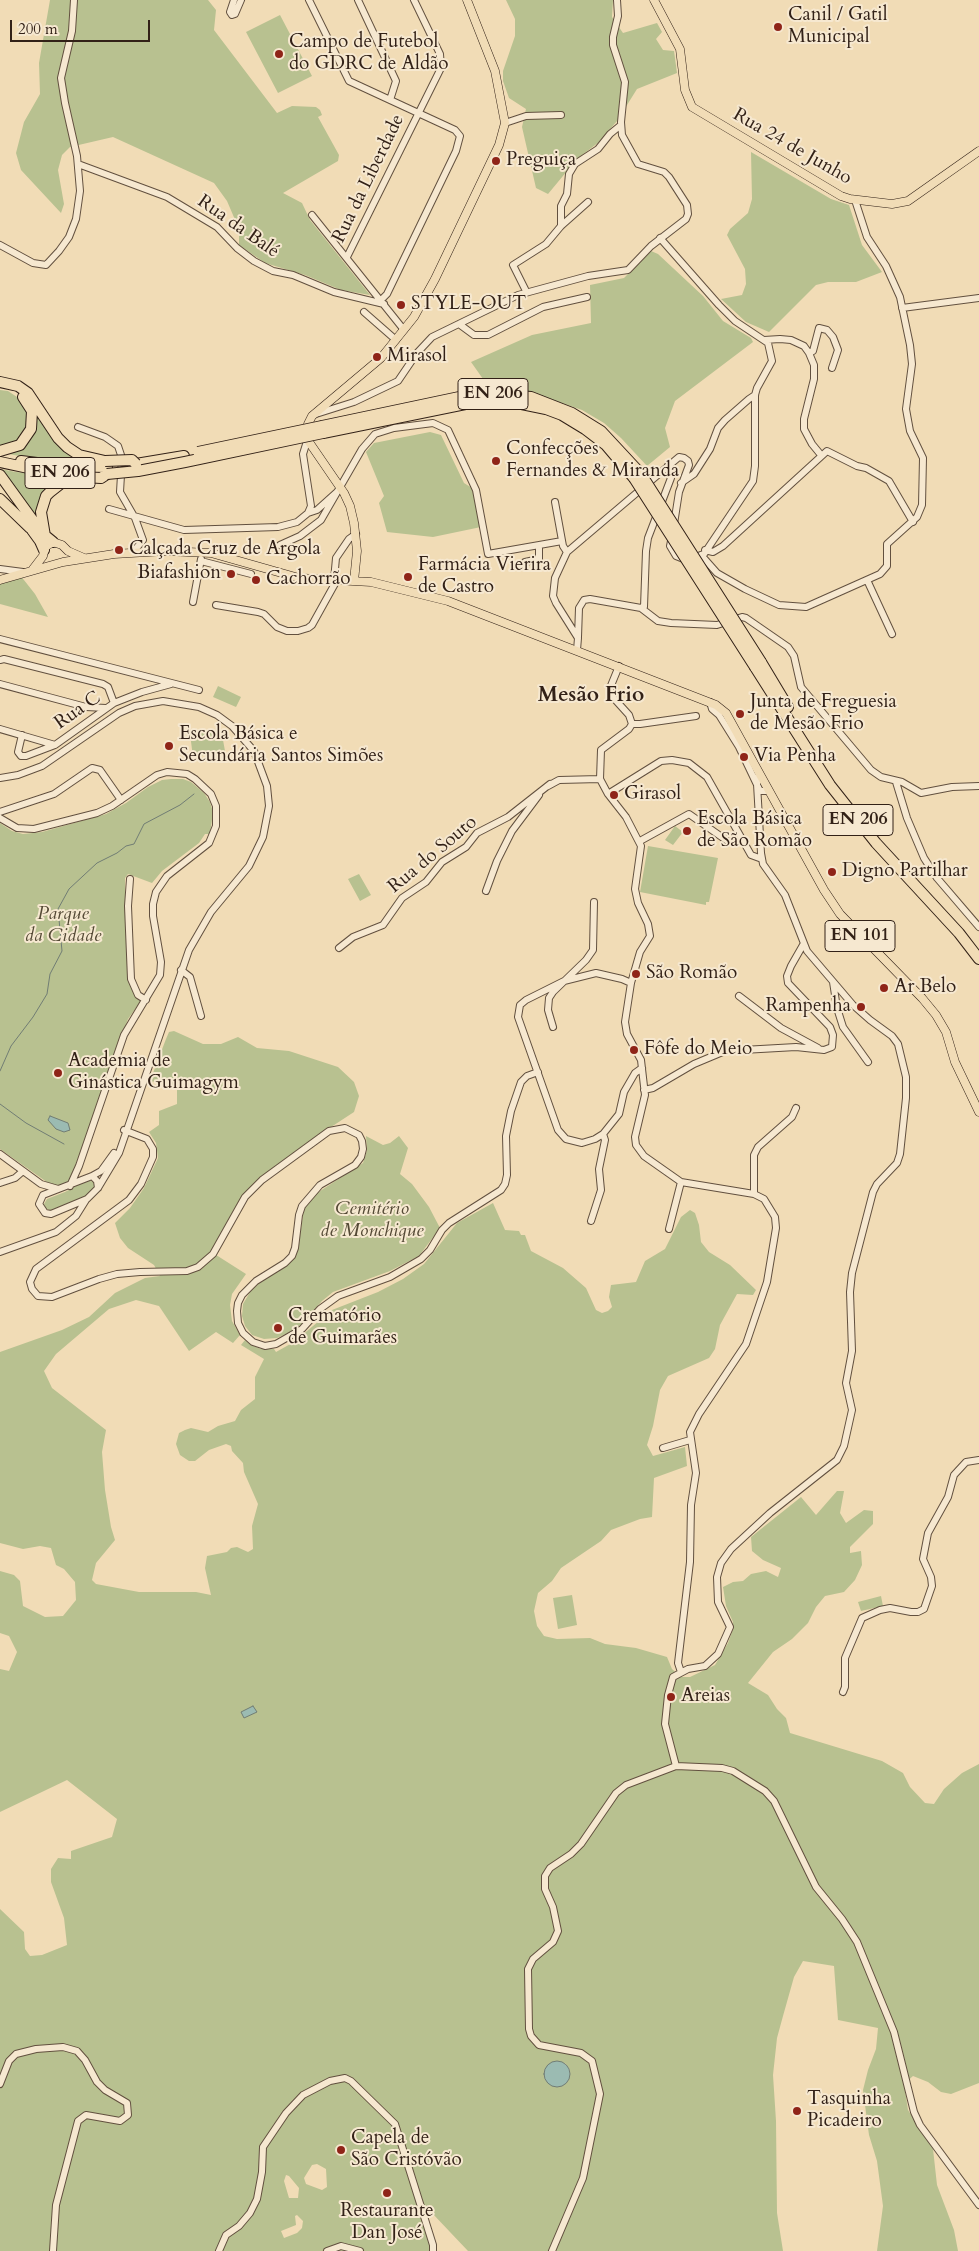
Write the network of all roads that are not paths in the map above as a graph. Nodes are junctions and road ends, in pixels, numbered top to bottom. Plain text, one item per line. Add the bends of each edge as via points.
1 (74, 0) edge
2 (234, 0) edge
3 (241, 0) edge
4 (309, 0) edge
5 (358, 0) edge
6 (414, 0) edge
7 (467, 0) edge
8 (617, 0) edge
9 (654, 0) edge
10 (390, 100) junction
11 (418, 114) junction
12 (561, 115) dead end
13 (505, 123) junction
14 (621, 125) junction
15 (979, 151) edge
16 (78, 164) junction
17 (854, 200) junction
18 (588, 202) dead end
19 (312, 215) dead end
20 (561, 226) junction
21 (660, 238) junction
22 (0, 245) edge
23 (347, 258) junction
24 (526, 291) junction
25 (587, 297) dead end
26 (979, 298) edge
27 (383, 302) junction
28 (902, 308) junction
29 (364, 312) dead end
30 (460, 324) junction
31 (404, 330) junction
32 (396, 340) junction
33 (764, 340) junction
34 (810, 353) junction
35 (832, 368) dead end
36 (0, 382) edge
37 (0, 387) edge
38 (756, 395) junction
39 (335, 396) junction
40 (354, 402) junction
41 (340, 406) junction
42 (312, 416) junction
43 (78, 427) dead end
44 (322, 429) junction
45 (308, 438) junction
46 (822, 455) junction
47 (0, 457) edge
48 (668, 466) junction
49 (106, 467) junction
50 (0, 476) edge
51 (682, 483) junction
52 (0, 484) edge
53 (341, 488) junction
54 (0, 498) edge
55 (556, 502) dead end
56 (109, 509) dead end
57 (308, 513) junction
58 (135, 518) junction
59 (913, 522) junction
60 (30, 528) junction
61 (356, 534) junction
62 (49, 539) junction
63 (562, 541) junction
64 (280, 545) dead end
65 (539, 545) junction
66 (65, 548) junction
67 (134, 551) junction
68 (200, 552) junction
69 (566, 552) junction
70 (703, 552) junction
71 (44, 553) junction
72 (86, 558) junction
73 (201, 561) junction
74 (63, 562) junction
75 (525, 562) dead end
76 (248, 563) junction
77 (52, 565) junction
78 (0, 569) edge
79 (33, 569) junction
80 (23, 572) junction
81 (242, 572) junction
82 (252, 574) dead end
83 (0, 580) edge
84 (326, 580) junction
85 (336, 580) junction
86 (867, 580) junction
87 (354, 581) junction
88 (328, 594) junction
89 (193, 602) dead end
90 (216, 604) dead end
91 (641, 608) junction
92 (892, 634) dead end
93 (578, 638) junction
94 (0, 639) edge
95 (577, 650) junction
96 (0, 660) edge
97 (758, 664) junction
98 (619, 666) junction
99 (0, 684) edge
100 (172, 684) junction
101 (200, 690) dead end
102 (710, 702) junction
103 (114, 704) junction
104 (86, 707) junction
105 (106, 708) junction
106 (696, 716) dead end
107 (90, 720) junction
108 (632, 724) junction
109 (0, 729) edge
110 (22, 735) junction
111 (55, 745) junction
112 (0, 778) edge
113 (600, 779) junction
114 (896, 782) junction
115 (550, 784) junction
116 (979, 786) edge
117 (763, 787) junction
118 (608, 794) junction
119 (121, 800) junction
120 (0, 812) edge
121 (0, 818) edge
122 (726, 840) dead end
123 (640, 841) junction
124 (762, 859) junction
125 (130, 879) dead end
126 (486, 891) dead end
127 (594, 902) dead end
128 (979, 927) edge
129 (803, 945) junction
130 (339, 948) dead end
131 (979, 951) edge
132 (979, 959) edge
133 (182, 970) junction
134 (564, 981) junction
135 (833, 982) junction
136 (630, 983) junction
137 (739, 996) dead end
138 (146, 1000) junction
139 (201, 1016) dead end
140 (554, 1027) dead end
141 (824, 1050) junction
142 (868, 1062) dead end
143 (642, 1068) junction
144 (538, 1072) junction
145 (644, 1090) junction
146 (796, 1108) dead end
147 (979, 1112) edge
148 (126, 1131) junction
149 (603, 1134) junction
150 (0, 1154) edge
151 (79, 1166) junction
152 (23, 1171) junction
153 (90, 1177) junction
154 (681, 1182) junction
155 (0, 1183) edge
156 (41, 1184) junction
157 (70, 1186) junction
158 (98, 1188) junction
159 (62, 1189) junction
160 (754, 1194) junction
161 (43, 1195) junction
162 (87, 1199) junction
163 (62, 1210) junction
164 (591, 1221) dead end
165 (69, 1222) junction
166 (669, 1229) dead end
167 (0, 1252) edge
168 (690, 1440) junction
169 (663, 1448) dead end
170 (979, 1460) edge
171 (681, 1672) junction
172 (842, 1692) dead end
173 (676, 1766) junction
174 (0, 2084) edge
175 (979, 2205) edge
176 (53, 2251) edge
177 (219, 2251) edge
178 (327, 2251) edge
179 (360, 2251) edge
180 (433, 2251) edge
181 (552, 2251) edge

1 - 16 street via 72,31 61,78
2 - 3 street via 232,15
4 - 10 street via 347,79
5 - 10 street via 396,81
6 - 11 street, Rua da Liberdade via 442,63
7 - 13 main road via 495,71
8 - 14 street via 613,46 625,82
9 - 17 main road, Rua 24 de Junho via 680,49 685,90 692,107 828,189
10 - 11 street
11 - 23 street, Rua da Liberdade
11 - 27 street via 454,130 460,138
12 - 13 street via 526,116
13 - 31 main road via 494,157 468,211 422,305
14 - 20 street via 598,149 575,164 569,174 567,194 561,206
14 - 21 street via 622,135 638,164 664,172 688,209 686,219
15 - 17 main road, Rua 24 de Junho via 908,201 892,204
16 - 22 street via 80,190 76,219 69,237 51,261 33,263
16 - 27 street, Rua da Balé via 167,197 217,227 237,248 273,271 293,275 334,292
17 - 28 street via 867,237 886,266
18 - 20 street
19 - 23 street
20 - 24 street via 546,244 513,265
21 - 24 street via 628,270
21 - 33 street via 719,306
23 - 27 street
24 - 30 street
25 - 30 street via 543,307 488,335 474,335
26 - 28 street
27 - 31 street
28 - 59 street via 912,364 906,409 910,431 923,458 922,505
29 - 32 street
30 - 40 street via 424,344 398,381
31 - 32 main road
32 - 39 main road via 371,368
33 - 34 street via 791,340
33 - 38 street via 770,348 772,361
34 - 35 street via 819,328 826,330 838,350
34 - 46 street via 814,379 804,429
36 - 49 highway via 18,386 28,393 58,438 79,454
37 - 47 highway via 9,388 24,397 33,420 27,437 20,445
38 - 51 street via 722,424 694,474
38 - 70 street via 753,482
39 - 40 street
39 - 41 street via 334,404
39 - 42 main road
40 - 41 street
41 - 42 street
42 - 45 main road via 308,424
43 - 58 street via 105,437 118,446 122,458 120,492
44 - 49 highway, EN 206, bridge via 138,471
44 - 49 highway, EN 206, bridge via 184,456 136,464 132,460
44 - 97 highway, EN 206, bridge via 464,396 530,397 572,412 601,431 637,476
45 - 53 main road
45 - 57 street via 303,454 311,506
46 - 59 street via 827,451 889,481
46 - 70 street via 723,546 712,552
47 - 49 highway, EN 206 via 60,466
47 - 49 highway, EN 206 via 14,466 59,472
48 - 51 street via 679,457 688,461
48 - 69 street
48 - 91 street via 671,478 648,538 646,603
49 - 62 highway via 101,478 64,481 50,492 41,512
50 - 62 highway
51 - 70 street via 670,546 676,556 686,560
52 - 60 highway
53 - 57 street via 317,510
53 - 61 main road via 350,506
53 - 64 street via 317,523
53 - 65 street via 362,449 375,434 433,423 448,430 476,490 488,554
54 - 60 highway
55 - 63 street
56 - 58 street
57 - 58 street via 297,522 278,527 199,531 174,529
58 - 67 street via 143,540
59 - 86 street via 886,544 885,570
60 - 71 highway
61 - 85 street via 336,558
61 - 87 main road
62 - 66 main road
62 - 71 main road
63 - 65 street
63 - 69 street
65 - 75 street via 539,559
66 - 72 main road
66 - 74 main road
67 - 68 main road, EN 101
67 - 72 main road, EN 101
68 - 73 street
68 - 76 main road, EN 101
69 - 93 street via 555,578 554,596
70 - 86 street via 717,573 779,604 806,607
71 - 77 main road via 45,560
71 - 79 main road
72 - 74 main road, EN 101
73 - 81 street
73 - 89 street
74 - 77 main road, EN 101
76 - 81 street
76 - 84 main road, EN 101 via 299,578
77 - 79 main road, EN 101
78 - 80 street
79 - 80 main road, EN 101
80 - 83 main road, EN 101
81 - 82 street
84 - 85 main road, EN 101
84 - 88 street
85 - 87 main road, EN 101
85 - 88 street
86 - 92 street
87 - 95 main road, EN 101 via 448,600
88 - 90 street via 312,625 298,631 277,627 258,612
91 - 93 street via 584,600 579,608
91 - 114 street via 658,621 671,624 717,625 742,617 757,624 788,647 794,656 801,687 871,770
93 - 95 street
94 - 100 street
95 - 98 main road, EN 101
96 - 103 street via 103,684 108,687
97 - 131 highway, EN 206 via 844,798 874,837
97 - 132 highway, EN 206 via 830,784 876,843
98 - 102 main road, EN 101
98 - 108 street via 610,694 629,715
99 - 104 street
100 - 101 street
100 - 103 street, Rua C
102 - 117 street
102 - 117 main road, EN 101 via 726,713 759,772
103 - 105 street, Rua C
104 - 105 street
104 - 107 street
105 - 107 street, Rua C
106 - 108 street
107 - 111 street, Rua C
108 - 113 street via 629,730 601,750
109 - 110 street, Rua C
110 - 111 street, Rua C
110 - 111 street via 18,752 21,756
112 - 133 street via 18,776 42,766 104,721 141,705 164,702 199,707 232,726 254,751 262,768 269,806 267,823 249,866 211,912 189,950
113 - 115 street via 569,778
113 - 118 street
114 - 116 street via 921,793
114 - 128 street via 924,858
115 - 126 street via 512,831
115 - 130 street, Rua do Souto via 512,814 477,833 466,847 442,862 426,882 402,898 383,925 353,937
117 - 124 street via 759,798
117 - 147 main road, EN 101 via 840,914 936,1015
118 - 123 street
118 - 124 street via 660,762 690,763 706,777 751,855
119 - 120 street via 100,770 92,768 46,798
119 - 121 street via 103,811 34,829 17,828
119 - 138 street via 158,775 177,772 187,774 204,785 211,794 217,816 209,843 167,876 156,892 153,916 161,962 160,975
122 - 123 street via 689,814
123 - 136 street via 635,889 650,936 640,952
124 - 129 street via 785,895
125 - 138 street via 131,979 138,995
127 - 134 street via 593,950
129 - 135 street
129 - 141 street via 790,966 788,983 830,1027 832,1047
133 - 139 street via 190,977
133 - 148 street
134 - 136 street via 596,973 622,978
134 - 140 street via 553,992 548,1004
134 - 144 street via 526,1000 518,1011
135 - 142 street via 843,1026
135 - 171 street via 853,1005 898,1044 906,1089 900,1154 897,1163 873,1192 852,1273 852,1352 846,1383 852,1417 837,1460 731,1549 717,1576 718,1602 730,1627 718,1654 705,1666
136 - 143 street via 625,1029 640,1056
137 - 141 street via 781,1028
138 - 151 street via 123,1038
141 - 145 street via 796,1047 725,1051
143 - 145 street
143 - 149 street via 635,1073 624,1092 619,1114
144 - 148 street via 521,1082 511,1110 506,1136 506,1184 501,1190 450,1223 421,1259 382,1280 338,1296 320,1309 302,1329 276,1344 265,1346 253,1342 243,1333 238,1323 238,1303 256,1281 292,1256 302,1206 320,1185 355,1165 363,1149 359,1135 345,1128 330,1132 262,1180 245,1197 213,1254 198,1267 187,1271 117,1274 52,1297 38,1296 30,1282 36,1269 128,1200 141,1184 153,1158 153,1149 147,1139
144 - 149 street via 560,1135 582,1143
145 - 154 street via 636,1145 644,1156
146 - 160 street via 792,1117 758,1147 754,1155
148 - 153 street via 107,1164
148 - 158 street via 119,1153
149 - 164 street via 605,1140 599,1169 601,1190
150 - 152 street
151 - 153 street
151 - 157 street
152 - 155 street via 16,1178
152 - 156 street
153 - 157 street
153 - 158 street via 97,1180
154 - 160 street
154 - 166 street
156 - 159 street
156 - 161 street
157 - 159 street
158 - 162 street
159 - 161 street
160 - 168 street via 764,1199 775,1217 776,1234 767,1282 746,1344 694,1422
161 - 163 street via 39,1204 45,1213
162 - 163 street
162 - 165 street
163 - 165 street via 70,1214
165 - 167 street via 56,1232
168 - 169 street
168 - 171 street via 696,1473 678,1663
170 - 172 street via 966,1462 954,1475 945,1504 928,1533 923,1559 932,1586 924,1609 912,1612 890,1608 862,1618 844,1658 845,1687
171 - 173 street via 674,1677 668,1695 664,1724
173 - 175 street via 733,1771 765,1791 774,1801 816,1887 857,1942 894,2032 920,2126
173 - 181 street via 626,1785 616,1793 581,1844 550,1868 545,1876 545,1889 558,1931 553,1942 533,1959 528,1970 529,2029 539,2045 580,2053 592,2061 600,2094 583,2178
174 - 176 street via 9,2061 16,2054 63,2047 76,2051 85,2060 96,2082 127,2103 128,2115 120,2121 86,2115 78,2121 56,2205
177 - 180 street via 226,2235 239,2226 257,2198 263,2147 286,2113 303,2095 330,2081 345,2078 376,2103 395,2124
178 - 179 street via 341,2246

